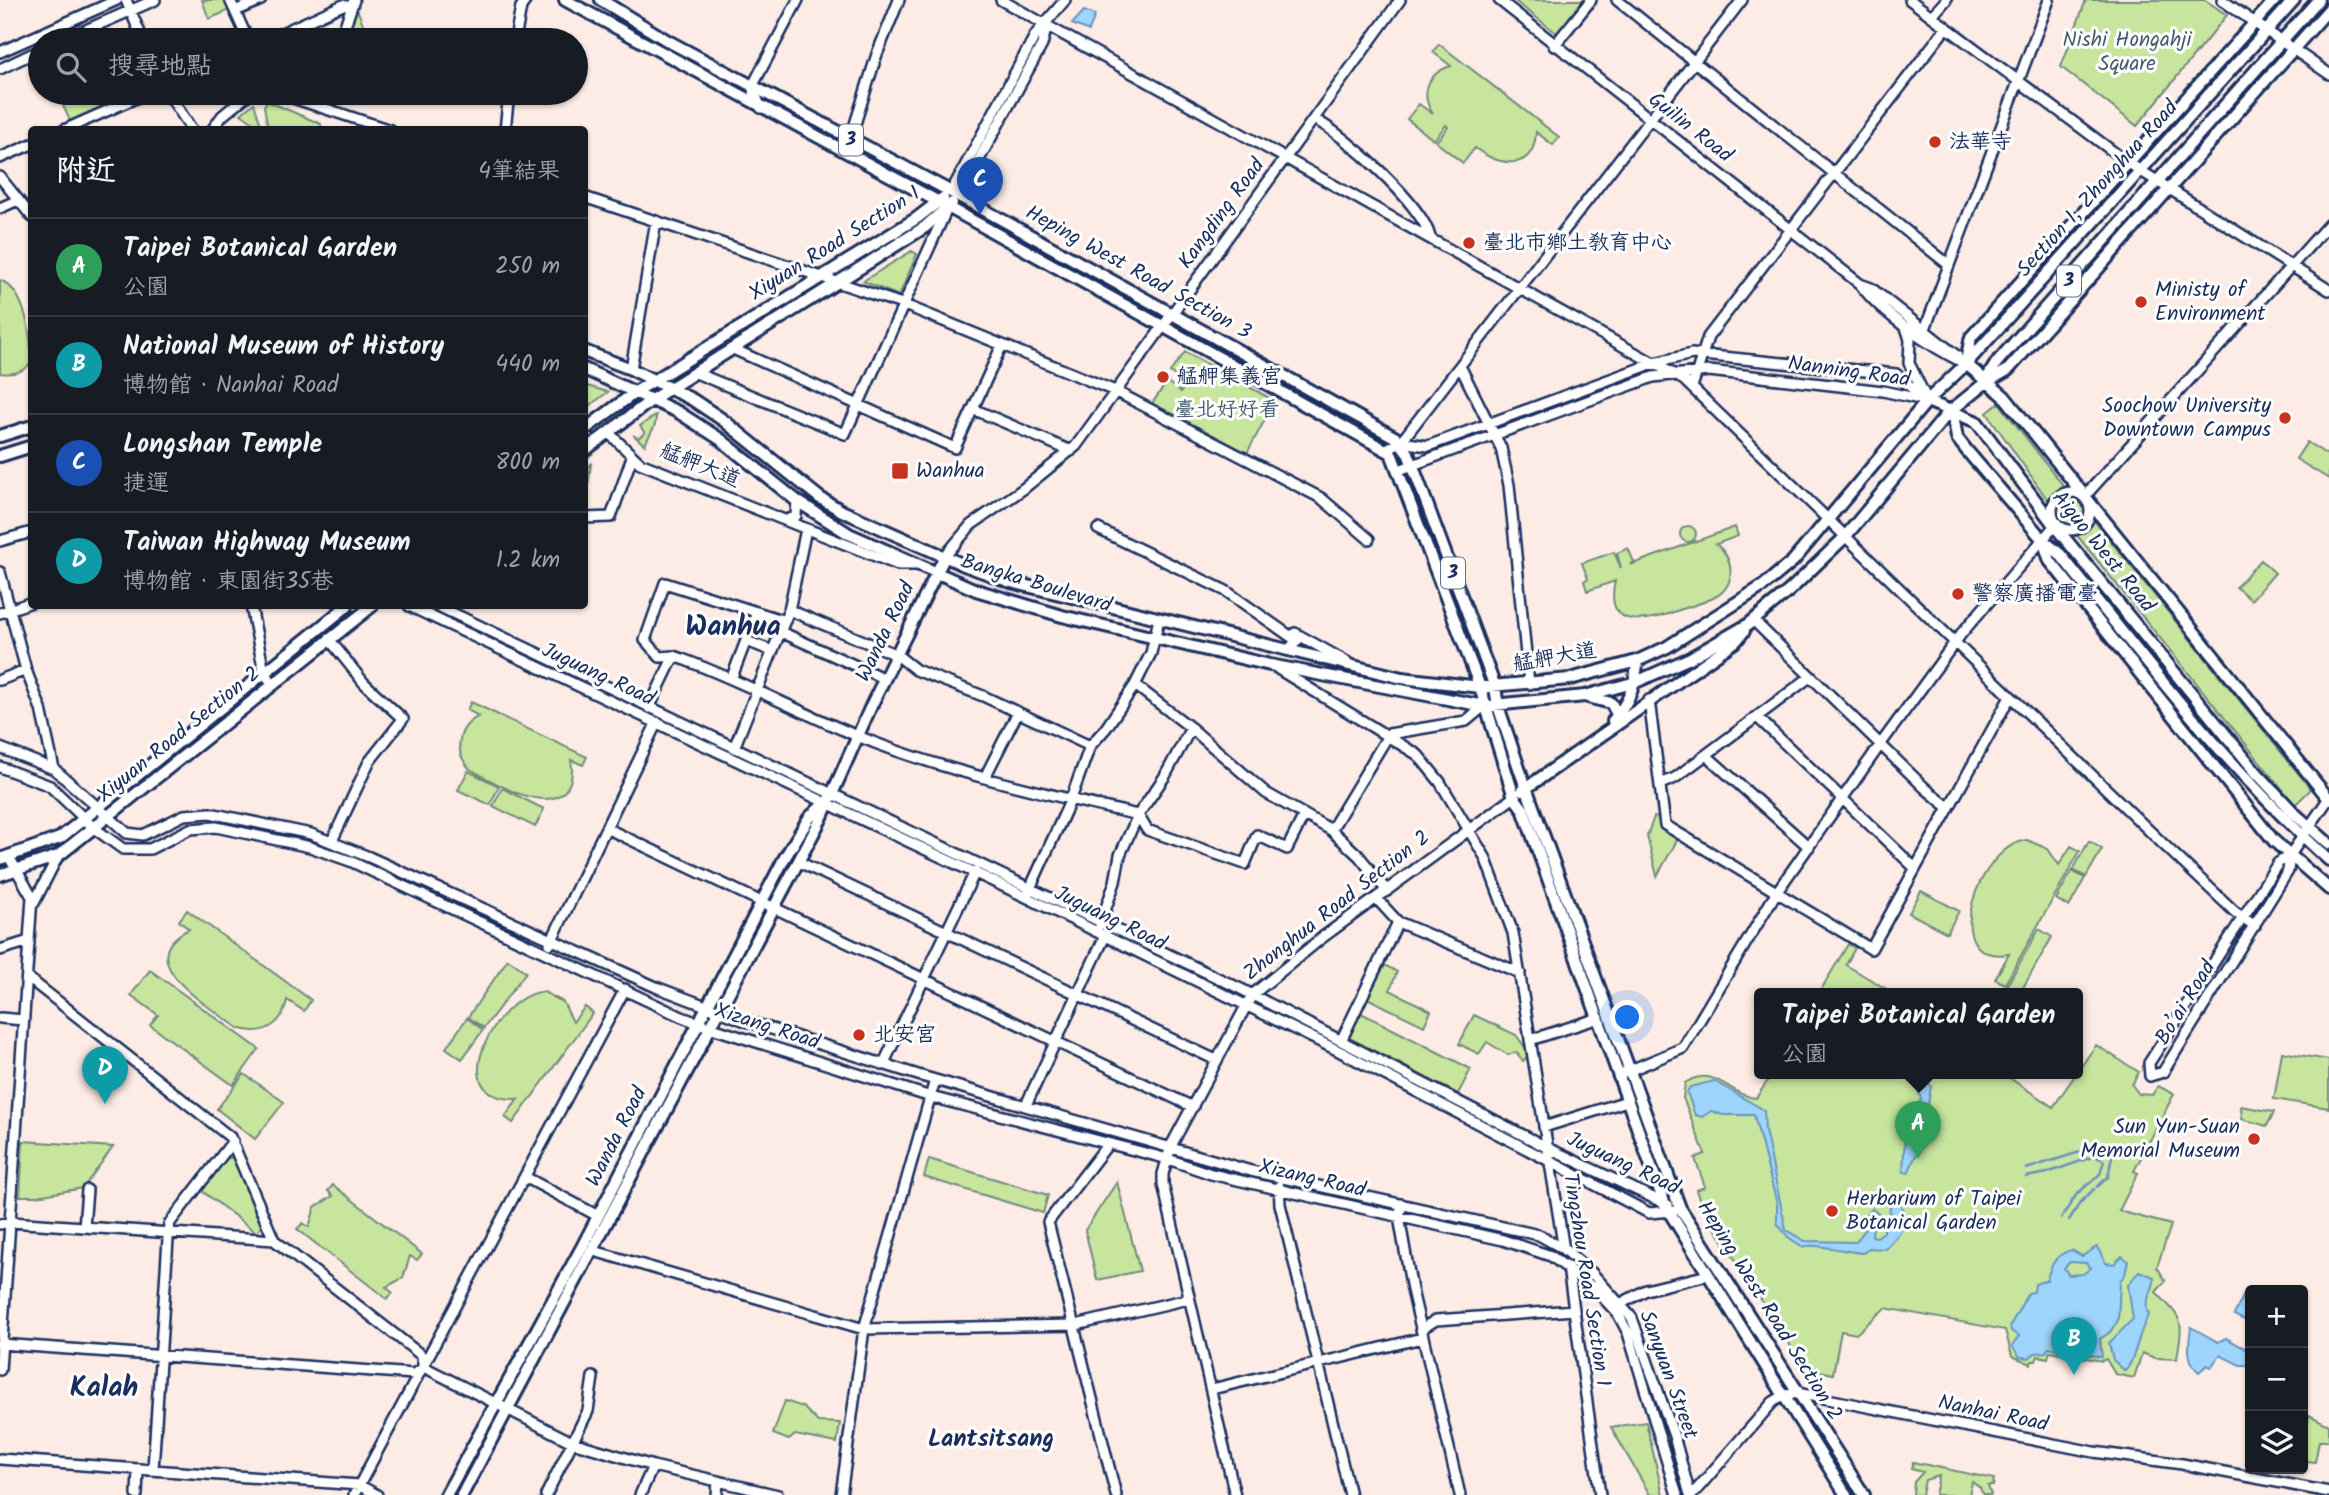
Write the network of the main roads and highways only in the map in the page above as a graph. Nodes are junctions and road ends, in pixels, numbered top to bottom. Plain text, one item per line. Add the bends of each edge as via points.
1 (565, 0) edge
2 (578, 0) edge
3 (595, 0) edge
4 (2275, 0) edge
5 (2294, 0) edge
6 (2318, 0) edge
7 (605, 2) edge
8 (2329, 9) edge
9 (601, 18) junction
10 (955, 194) junction
11 (943, 205) junction
12 (588, 353) edge
13 (1966, 364) junction
14 (588, 370) edge
15 (1985, 383) junction
16 (645, 386) junction
17 (670, 388) junction
18 (653, 399) junction
19 (1927, 401) junction
20 (1952, 409) junction
21 (28, 427) edge
22 (588, 427) edge
23 (0, 436) edge
24 (28, 447) edge
25 (588, 448) edge
26 (0, 456) edge
27 (2043, 540) junction
28 (945, 556) junction
29 (936, 572) junction
30 (339, 609) edge
31 (368, 609) edge
32 (1751, 622) junction
33 (1637, 661) junction
34 (1636, 682) junction
35 (1480, 687) junction
36 (1495, 687) junction
37 (1586, 696) junction
38 (1484, 706) junction
39 (1498, 706) junction
40 (1618, 716) junction
41 (1603, 733) junction
42 (1526, 789) junction
43 (830, 797) junction
44 (1514, 797) junction
45 (2329, 798) edge
46 (2329, 844) edge
47 (5, 858) edge
48 (2329, 860) edge
49 (0, 875) edge
50 (2329, 889) edge
51 (1625, 1073) junction
52 (1671, 1209) junction
53 (446, 1495) edge
54 (462, 1495) edge
55 (1846, 1495) edge
56 (1864, 1495) edge

1 - 9 main road, Heping West Road Section 3 / 3
2 - 9 main road, Heping West Road Section 3 / 3
3 - 7 main road, Heping West Road Section 3 / 3
4 - 13 main road, Section 1, Zhonghua Road / 3 via 1971,337
5 - 13 main road, Section 1, Zhonghua Road / 3
6 - 15 main road, Section 1, Zhonghua Road / 3 via 1997,362
7 - 10 main road, Heping West Road Section 3 / 3 via 752,87
8 - 15 main road, Section 1, Zhonghua Road / 3 via 2008,370
9 - 11 main road, Heping West Road Section 3 / 3
10 - 11 main road, Xiyuan Road Section 1
10 - 36 main road, Heping West Road Section 3 / 3 via 1401,442
11 - 16 main road, Xiyuan Road Section 1
11 - 17 main road, Xiyuan Road Section 1 via 925,228
11 - 35 main road, Heping West Road Section 3 / 3 via 1386,449 1399,470
12 - 16 main road, Bangka Boulevard via 631,369
13 - 15 main road, Aiguo West Road
13 - 19 main road, Section 1, Zhonghua Road / 3
14 - 16 main road, Bangka Boulevard
15 - 20 main road, Section 1, Zhonghua Road / 3
15 - 45 main road, Aiguo West Road via 2004,397
16 - 17 main road, Bangka Boulevard
16 - 18 main road, Bangka Boulevard
16 - 22 main road
17 - 18 main road
17 - 28 main road, Bangka Boulevard via 723,420 820,498
18 - 25 main road
18 - 29 main road, Bangka Boulevard via 720,439 797,502 849,534
19 - 20 main road
19 - 33 main road, 3 via 1793,561 1702,627
20 - 27 main road, Aiguo West Road via 1957,438
20 - 32 main road, 3 via 1844,537
20 - 46 main road, Aiguo West Road via 1977,422 2256,772
21 - 23 main road
24 - 26 main road
27 - 48 main road, Aiguo West Road via 2060,554 2192,719
27 - 50 main road, Aiguo West Road via 2050,561 2274,841
28 - 29 main road, Wanda Road
28 - 35 main road, Bangka Boulevard via 1011,582 1359,668
29 - 38 main road, Bangka Boulevard via 1025,605 1155,637
29 - 43 main road, Wanda Road
30 - 47 main road, Xiyuan Road Section 2 via 49,844
31 - 49 main road, Xiyuan Road Section 2 via 58,856
32 - 34 main road via 1690,658
32 - 41 main road, 3 via 1736,641
33 - 34 main road, 3
33 - 36 main road, 艋舺大道 via 1570,679
34 - 37 main road, 艋舺大道
34 - 40 main road, 3
35 - 36 main road, 艋舺大道
35 - 38 main road, Heping West Road Section 3 / 3
36 - 39 main road, 3
37 - 39 main road, 艋舺大道
37 - 40 main road via 1607,700
38 - 39 main road, 艋舺大道
38 - 44 main road, Heping West Road Section 2 / 3
39 - 42 main road, Heping West Road Section 2 / 3
40 - 41 main road, 3
41 - 42 main road, Zhonghua Road Section 2 / 3
42 - 44 main road, Zhonghua Road Section 2 / 3
42 - 51 main road, Heping West Road Section 2
43 - 53 main road, Wanda Road via 808,818 761,902
43 - 54 main road, Wanda Road via 721,1012
44 - 51 main road, Heping West Road Section 2 via 1523,809 1598,1018
51 - 52 main road, Heping West Road Section 2
51 - 52 main road, Heping West Road Section 2 via 1627,1101
52 - 55 main road, Heping West Road Section 2
52 - 56 main road, Heping West Road Section 2

